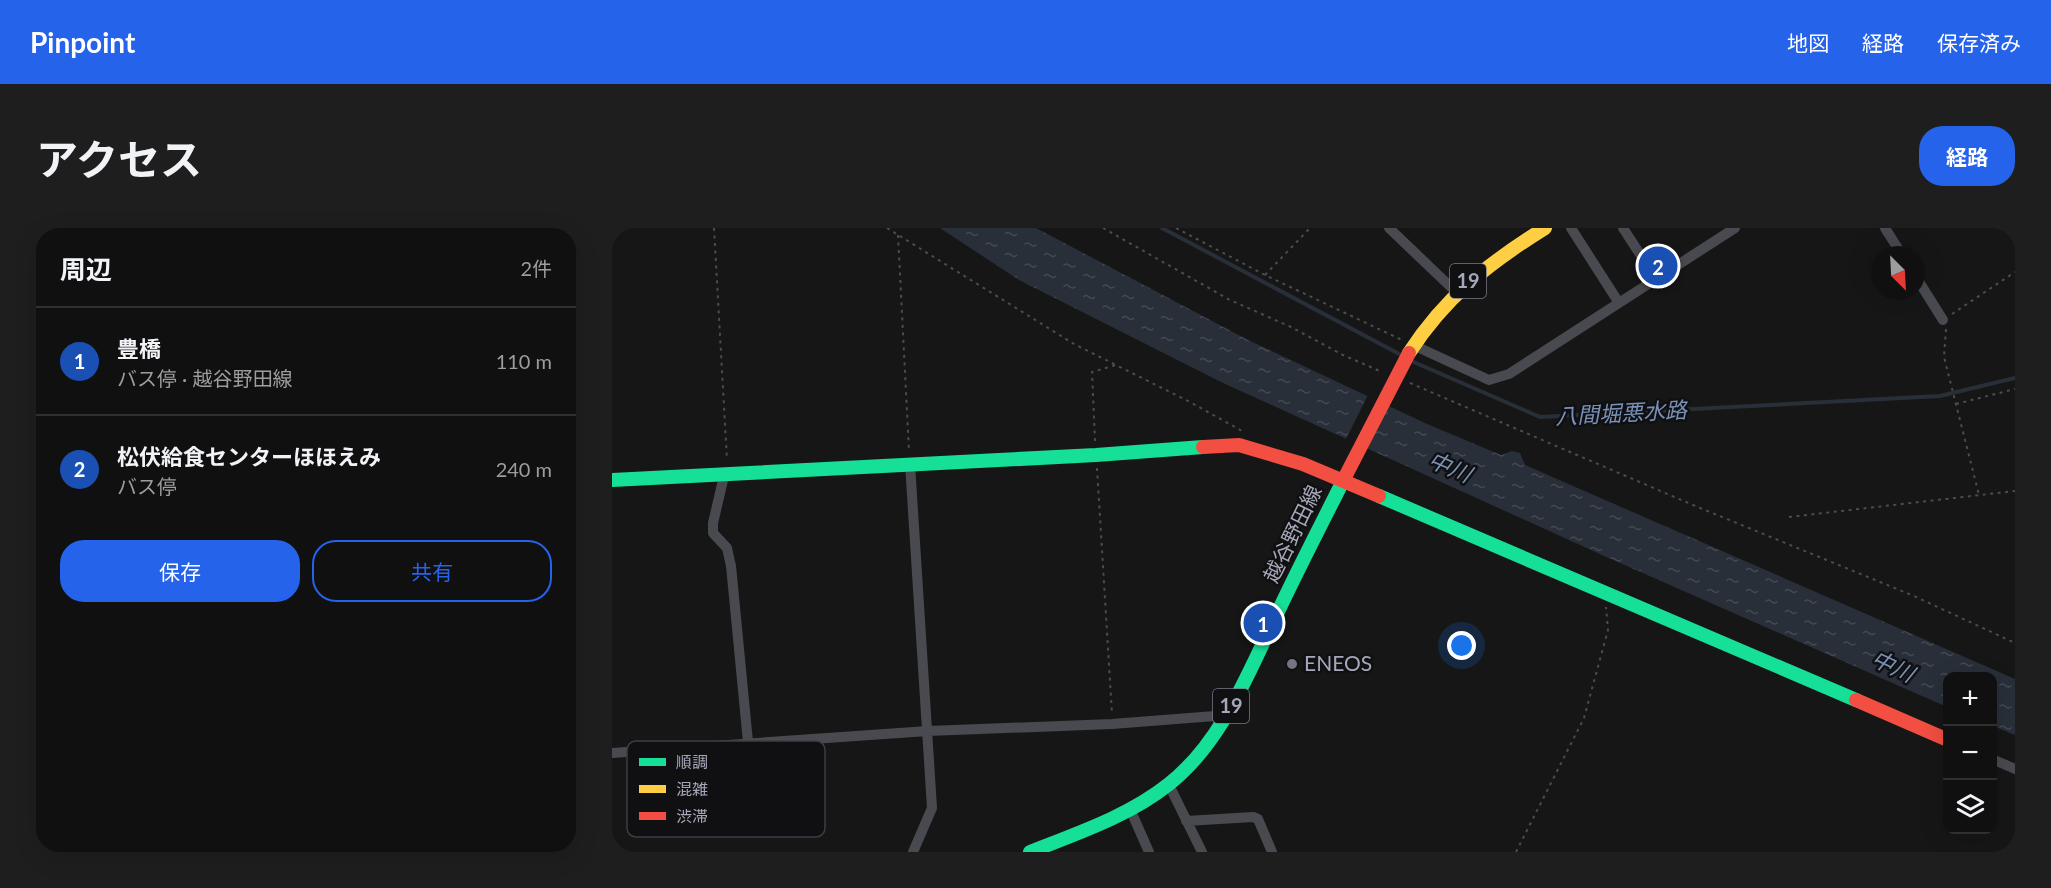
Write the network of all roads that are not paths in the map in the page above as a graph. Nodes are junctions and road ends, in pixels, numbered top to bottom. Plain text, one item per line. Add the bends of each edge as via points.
1 (1389, 228) edge
2 (1545, 228) edge
3 (1570, 228) edge
4 (1623, 228) edge
5 (1735, 228) edge
6 (1885, 228) edge
7 (1896, 246) edge
8 (1656, 279) junction
9 (1925, 291) edge
10 (1456, 292) junction
11 (1619, 303) junction
12 (1943, 320) road end
13 (1411, 349) junction
14 (910, 464) junction
15 (726, 475) junction
16 (612, 480) edge
17 (1343, 480) junction
18 (1223, 720) junction
19 (928, 731) junction
20 (1943, 738) edge
21 (748, 741) edge
22 (764, 741) edge
23 (627, 752) edge
24 (612, 753) edge
25 (1997, 761) edge
26 (2015, 769) edge
27 (1169, 785) junction
28 (1130, 809) junction
29 (1186, 821) junction
30 (1200, 849) edge
31 (913, 852) edge
32 (1030, 852) edge
33 (1149, 852) edge
34 (1188, 852) edge
35 (1272, 852) edge

1 - 10 street
2 - 10 street, 越谷野田線 / 19 via 1490,263
3 - 11 street
4 - 8 street
5 - 8 street
6 - 7 street
8 - 11 street
9 - 12 street
10 - 13 street, 越谷野田線 / 19
11 - 13 street via 1509,374 1489,380
13 - 17 street, 越谷野田線 / 19, bridge
14 - 15 street
14 - 17 street via 1239,445
14 - 19 street
15 - 16 street
15 - 21 street via 713,533 727,548 731,566
17 - 18 street, 越谷野田線 / 19
17 - 20 street
18 - 19 street via 1215,716
18 - 27 street, 越谷野田線 / 19 via 1200,754
19 - 22 street
19 - 31 street via 932,808
23 - 24 street
25 - 26 street
27 - 28 street, 越谷野田線 / 19
27 - 29 street
28 - 32 street, 越谷野田線 / 19
28 - 33 street
29 - 30 street
29 - 35 street via 1258,819
30 - 34 street

